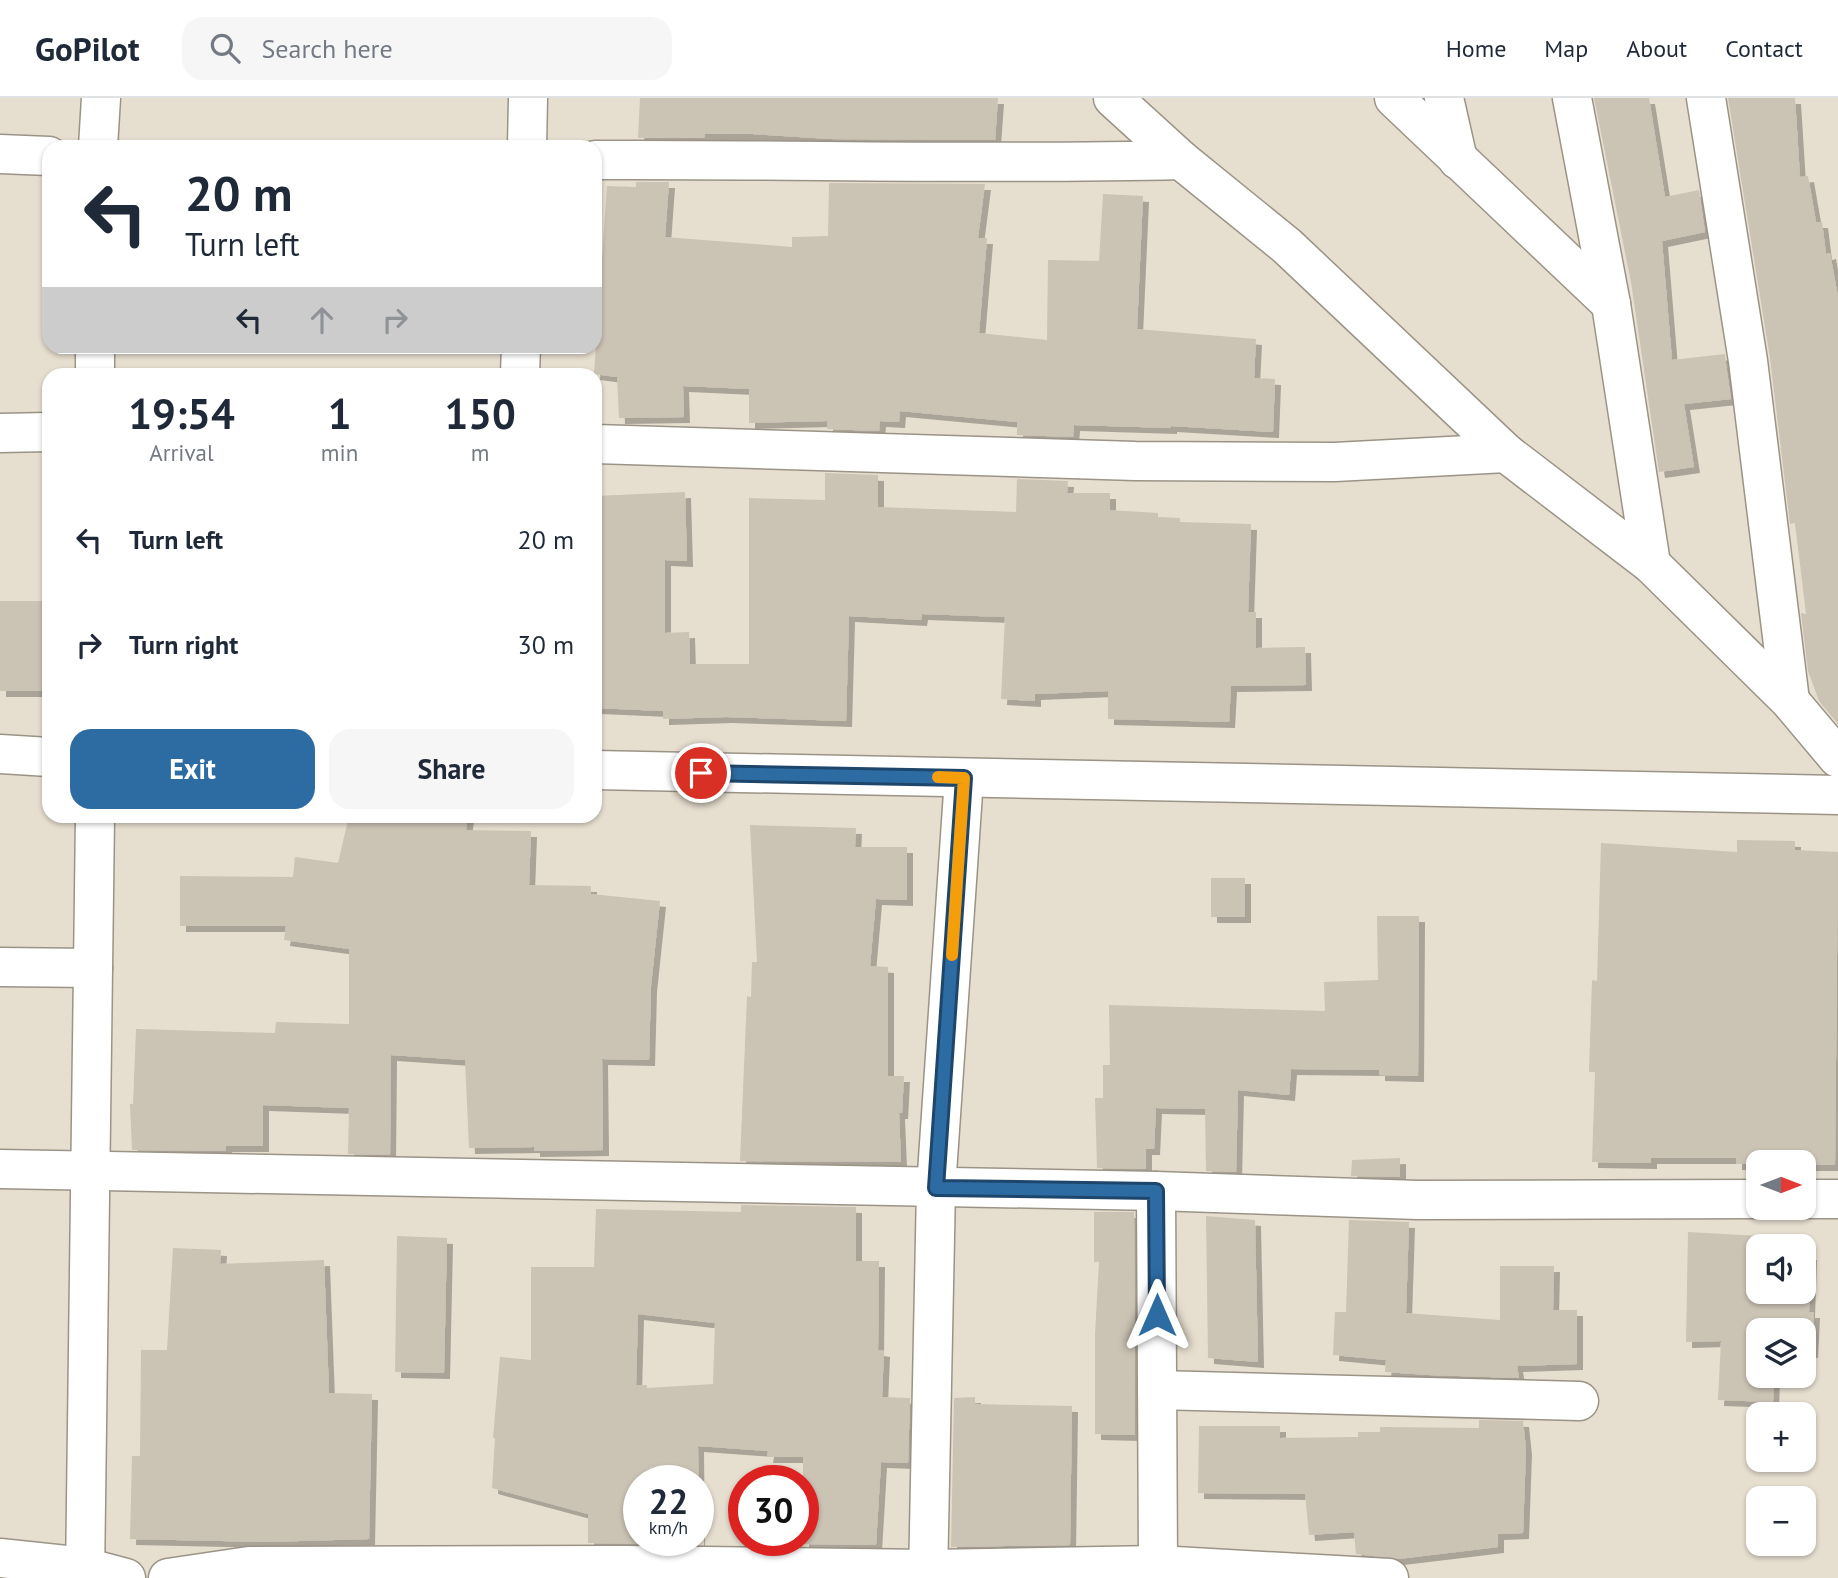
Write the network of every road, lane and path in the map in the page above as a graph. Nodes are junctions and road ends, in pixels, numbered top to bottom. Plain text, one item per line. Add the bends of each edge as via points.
1 (101, 98) edge
2 (528, 98) edge
3 (1113, 98) edge
4 (1394, 98) edge
5 (1444, 98) edge
6 (1572, 98) edge
7 (1706, 98) edge
8 (98, 140) edge
9 (527, 140) edge
10 (0, 154) edge
11 (42, 156) edge
12 (602, 160) edge
13 (1181, 160) junction
14 (1458, 160) junction
15 (1612, 303) junction
16 (42, 432) edge
17 (0, 433) edge
18 (602, 444) edge
19 (1506, 453) junction
20 (1651, 564) junction
21 (1790, 701) junction
22 (0, 754) edge
23 (42, 757) edge
24 (1838, 758) edge
25 (602, 771) edge
26 (964, 778) junction
27 (1838, 795) edge
28 (95, 823) edge
29 (0, 967) edge
30 (93, 968) junction
31 (0, 1169) edge
32 (91, 1172) junction
33 (936, 1188) junction
34 (1156, 1191) junction
35 (1746, 1199) edge
36 (1816, 1199) edge
37 (1838, 1199) edge
38 (1157, 1390) junction
39 (1578, 1401) dead end
40 (0, 1558) edge
41 (1158, 1565) junction
42 (85, 1572) edge
43 (928, 1573) edge
44 (126, 1578) edge
45 (168, 1578) edge
46 (1389, 1578) edge

1 - 8 street
2 - 9 street
3 - 13 street
4 - 14 street
5 - 14 street
6 - 15 street
7 - 21 street via 1748,362
10 - 11 street
12 - 13 street via 1035,164
13 - 19 street via 1287,246
14 - 15 street
15 - 20 street
16 - 17 street
18 - 19 street via 1135,461 1335,462
19 - 20 street
20 - 21 street
21 - 24 street
22 - 23 street
25 - 26 street
26 - 27 street
26 - 33 street
28 - 30 street
29 - 30 street
30 - 32 street
31 - 32 street
32 - 33 street
32 - 42 street
33 - 34 street
33 - 43 street
34 - 35 street via 1418,1200
34 - 38 street
36 - 37 street
38 - 39 street
38 - 41 street
40 - 42 street
41 - 43 street
41 - 46 street
42 - 44 street
43 - 45 street via 621,1565 248,1566

